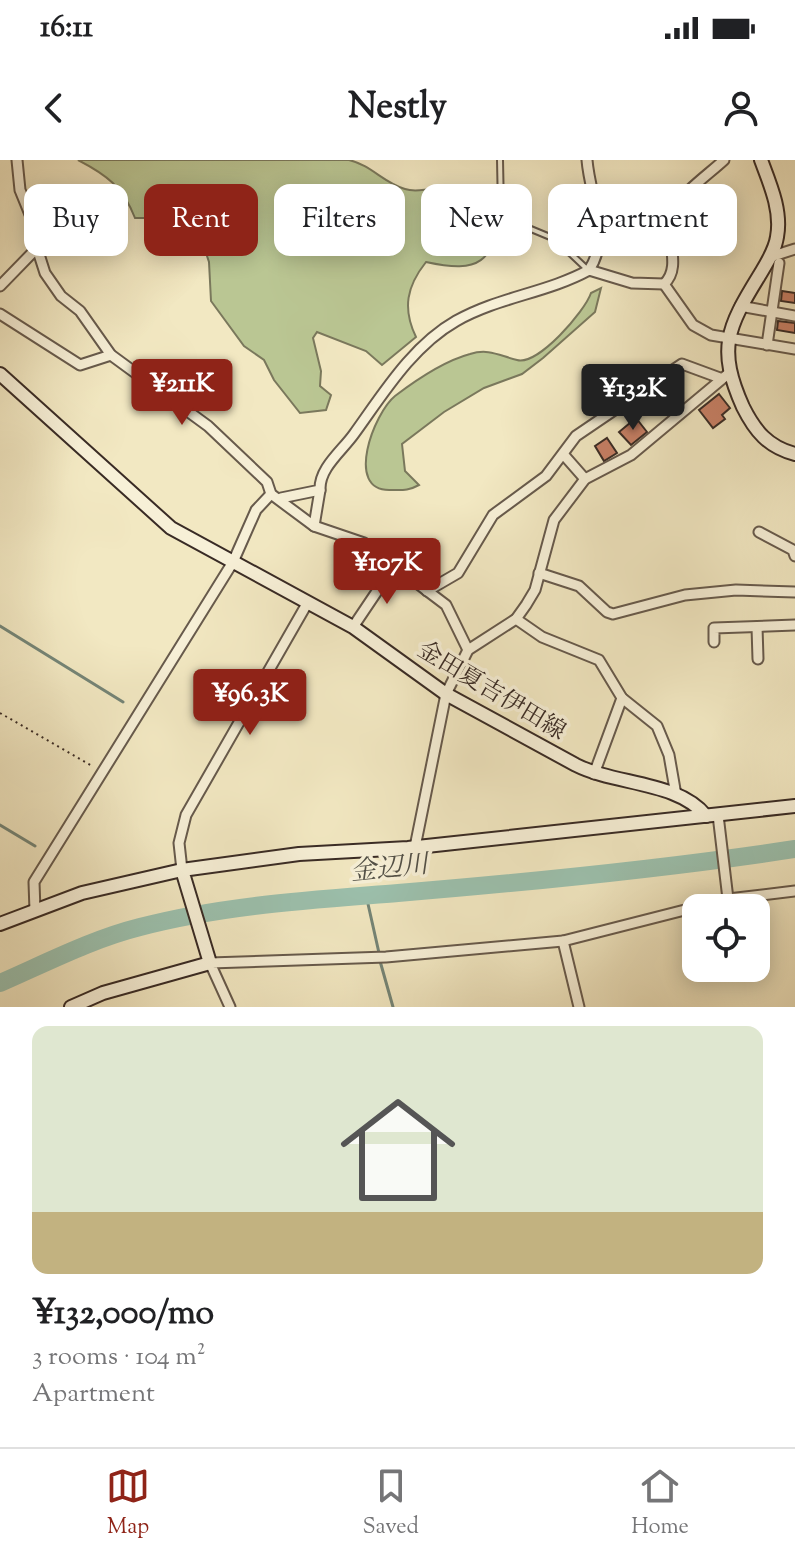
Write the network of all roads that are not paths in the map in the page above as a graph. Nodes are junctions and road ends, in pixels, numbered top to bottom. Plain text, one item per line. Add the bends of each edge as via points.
1 (17, 160) edge
2 (500, 160) edge
3 (587, 160) edge
4 (724, 160) edge
5 (761, 160) edge
6 (24, 200) edge
7 (795, 249) edge
8 (29, 256) edge
9 (40, 256) edge
10 (774, 260) junction
11 (589, 270) junction
12 (664, 284) junction
13 (0, 286) edge
14 (740, 306) junction
15 (772, 313) junction
16 (0, 314) edge
17 (795, 316) edge
18 (728, 337) junction
19 (767, 345) junction
20 (795, 349) edge
21 (111, 355) junction
22 (0, 374) edge
23 (724, 376) junction
24 (563, 454) junction
25 (795, 454) edge
26 (585, 479) junction
27 (320, 490) junction
28 (276, 496) junction
29 (314, 526) junction
30 (759, 532) dead end
31 (795, 556) edge
32 (233, 562) junction
33 (394, 566) junction
34 (539, 573) junction
35 (427, 591) junction
36 (795, 592) edge
37 (308, 602) junction
38 (516, 619) junction
39 (795, 625) edge
40 (353, 627) junction
41 (757, 627) junction
42 (714, 642) dead end
43 (468, 650) junction
44 (758, 659) dead end
45 (446, 694) junction
46 (622, 698) junction
47 (594, 774) junction
48 (676, 795) junction
49 (794, 804) edge
50 (715, 818) junction
51 (415, 847) junction
52 (182, 870) junction
53 (795, 891) edge
54 (727, 894) edge
55 (770, 894) edge
56 (35, 911) junction
57 (682, 911) edge
58 (0, 924) edge
59 (563, 941) junction
60 (209, 960) junction
61 (71, 1007) edge
62 (230, 1007) edge
63 (579, 1007) edge

1 - 6 street
2 - 11 lane via 501,210 514,222 561,244
3 - 11 street via 602,232 598,257
4 - 12 street via 675,207 668,224 672,270
5 - 10 main road via 778,215
7 - 10 street
8 - 13 street
9 - 21 street via 61,296 80,311
10 - 14 main road
10 - 15 street
11 - 12 street via 632,283
11 - 27 street via 487,307 436,334 384,387 319,480
12 - 18 street via 693,325
14 - 15 street
14 - 18 main road
15 - 17 street
15 - 19 street
16 - 21 street via 80,365
18 - 19 street
18 - 23 main road
19 - 20 street
21 - 28 street via 208,426
22 - 32 main road, 金田夏吉伊田線 via 171,528
23 - 24 street via 682,364 576,436
23 - 25 main road via 754,430
23 - 26 street via 631,455
24 - 26 street
24 - 35 street via 535,485 493,515 458,573
26 - 34 street via 554,520
27 - 28 street
27 - 29 street
28 - 29 street
28 - 32 street via 256,510
29 - 33 street via 364,543
30 - 31 street
32 - 37 main road, 金田夏吉伊田線
32 - 56 street via 34,882
33 - 35 street
33 - 40 street
34 - 36 street via 579,586 613,614 685,595
34 - 38 street via 535,590
35 - 43 street via 455,617
37 - 40 main road, 金田夏吉伊田線
37 - 52 street via 186,815 179,843
38 - 43 street
38 - 46 street via 542,637 599,660
39 - 41 street
40 - 45 main road, 金田夏吉伊田線
41 - 42 street via 714,628
41 - 44 street
43 - 45 street
45 - 47 main road, 金田夏吉伊田線
45 - 51 street
46 - 47 street
46 - 48 street via 657,726
47 - 48 main road, 金田夏吉伊田線
48 - 50 main road, 金田夏吉伊田線
49 - 50 main road
50 - 51 main road
50 - 54 street
51 - 52 main road via 299,854
52 - 56 main road via 82,893
52 - 60 main road
53 - 55 street
56 - 58 main road
57 - 59 street
59 - 60 street via 386,957
59 - 63 street
60 - 61 main road
60 - 62 street

